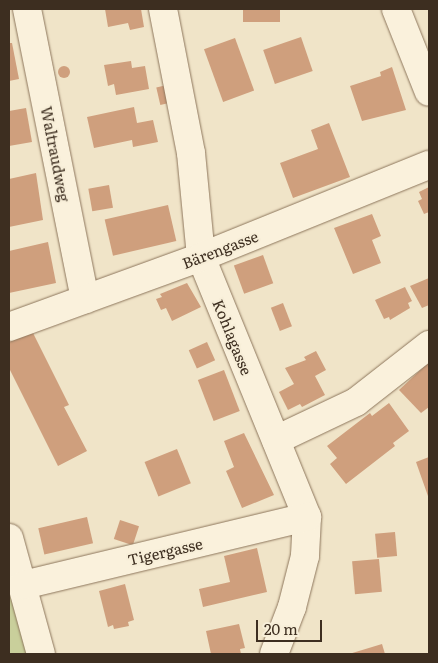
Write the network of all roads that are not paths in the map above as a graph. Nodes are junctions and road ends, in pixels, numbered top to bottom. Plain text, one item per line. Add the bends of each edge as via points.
1 (27, 9) edge
2 (163, 9) edge
3 (396, 9) edge
4 (429, 92) edge
5 (429, 165) edge
6 (201, 257) junction
7 (85, 300) junction
8 (9, 327) edge
9 (429, 345) edge
10 (276, 440) junction
11 (307, 517) junction
12 (9, 538) edge
13 (23, 585) junction
14 (41, 654) edge
15 (274, 654) edge

1 - 7 street, Waltraudweg
2 - 6 street, Kohlagasse via 191,153
3 - 4 street
5 - 6 street, Bärengasse
6 - 7 street, Bärengasse
6 - 10 street, Kohlagasse
7 - 8 street, Bärengasse
9 - 10 street via 356,402
10 - 11 street, Kohlagasse
11 - 13 street, Tigergasse
11 - 15 street, Kohlagasse via 305,556 292,607
12 - 13 street
13 - 14 street

